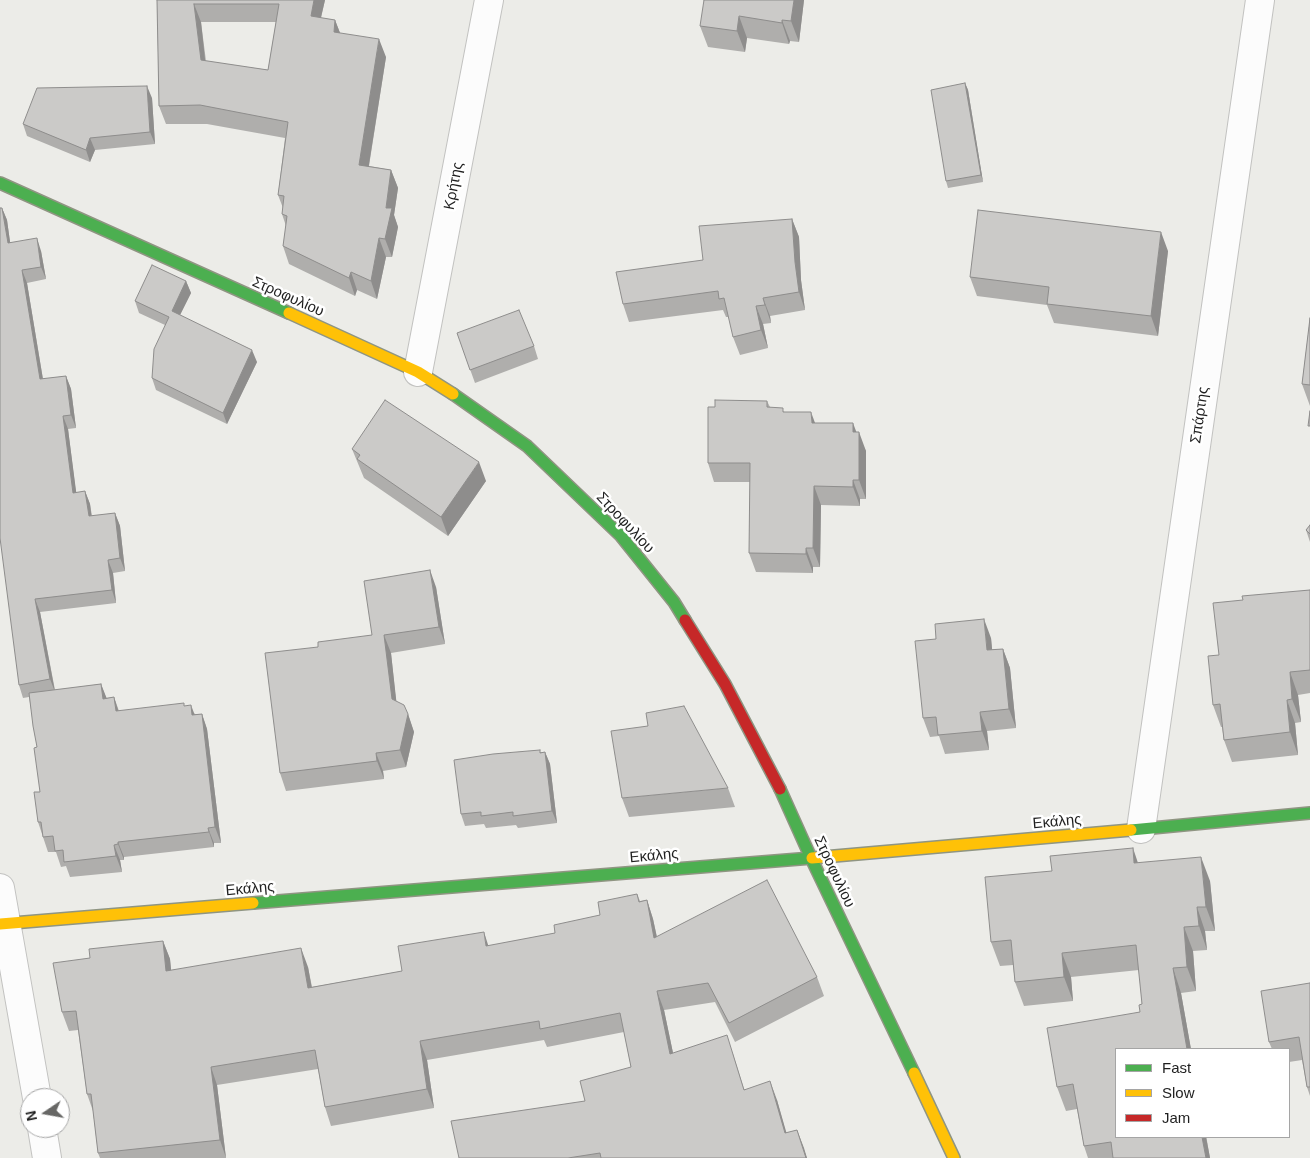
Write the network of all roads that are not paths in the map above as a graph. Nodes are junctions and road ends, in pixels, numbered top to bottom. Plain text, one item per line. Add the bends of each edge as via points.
1 (489, 0) edge
2 (1260, 0) edge
3 (0, 183) edge
4 (418, 372) junction
5 (1310, 813) edge
6 (1141, 829) junction
7 (811, 858) junction
8 (0, 888) edge
9 (3, 924) edge
10 (35, 1088) edge
11 (44, 1138) edge
12 (47, 1158) edge
13 (954, 1158) edge

1 - 4 street, Κρήτης
2 - 6 street, Σπάρτης
3 - 4 street, Στροφυλίου
4 - 7 street, Στροφυλίου via 527,446 621,536 674,602 725,684 777,783
5 - 6 street, Εκάλης
6 - 7 street, Εκάλης
7 - 9 street, Εκάλης
7 - 13 street, Στροφυλίου
8 - 9 street
9 - 10 street
11 - 12 street

